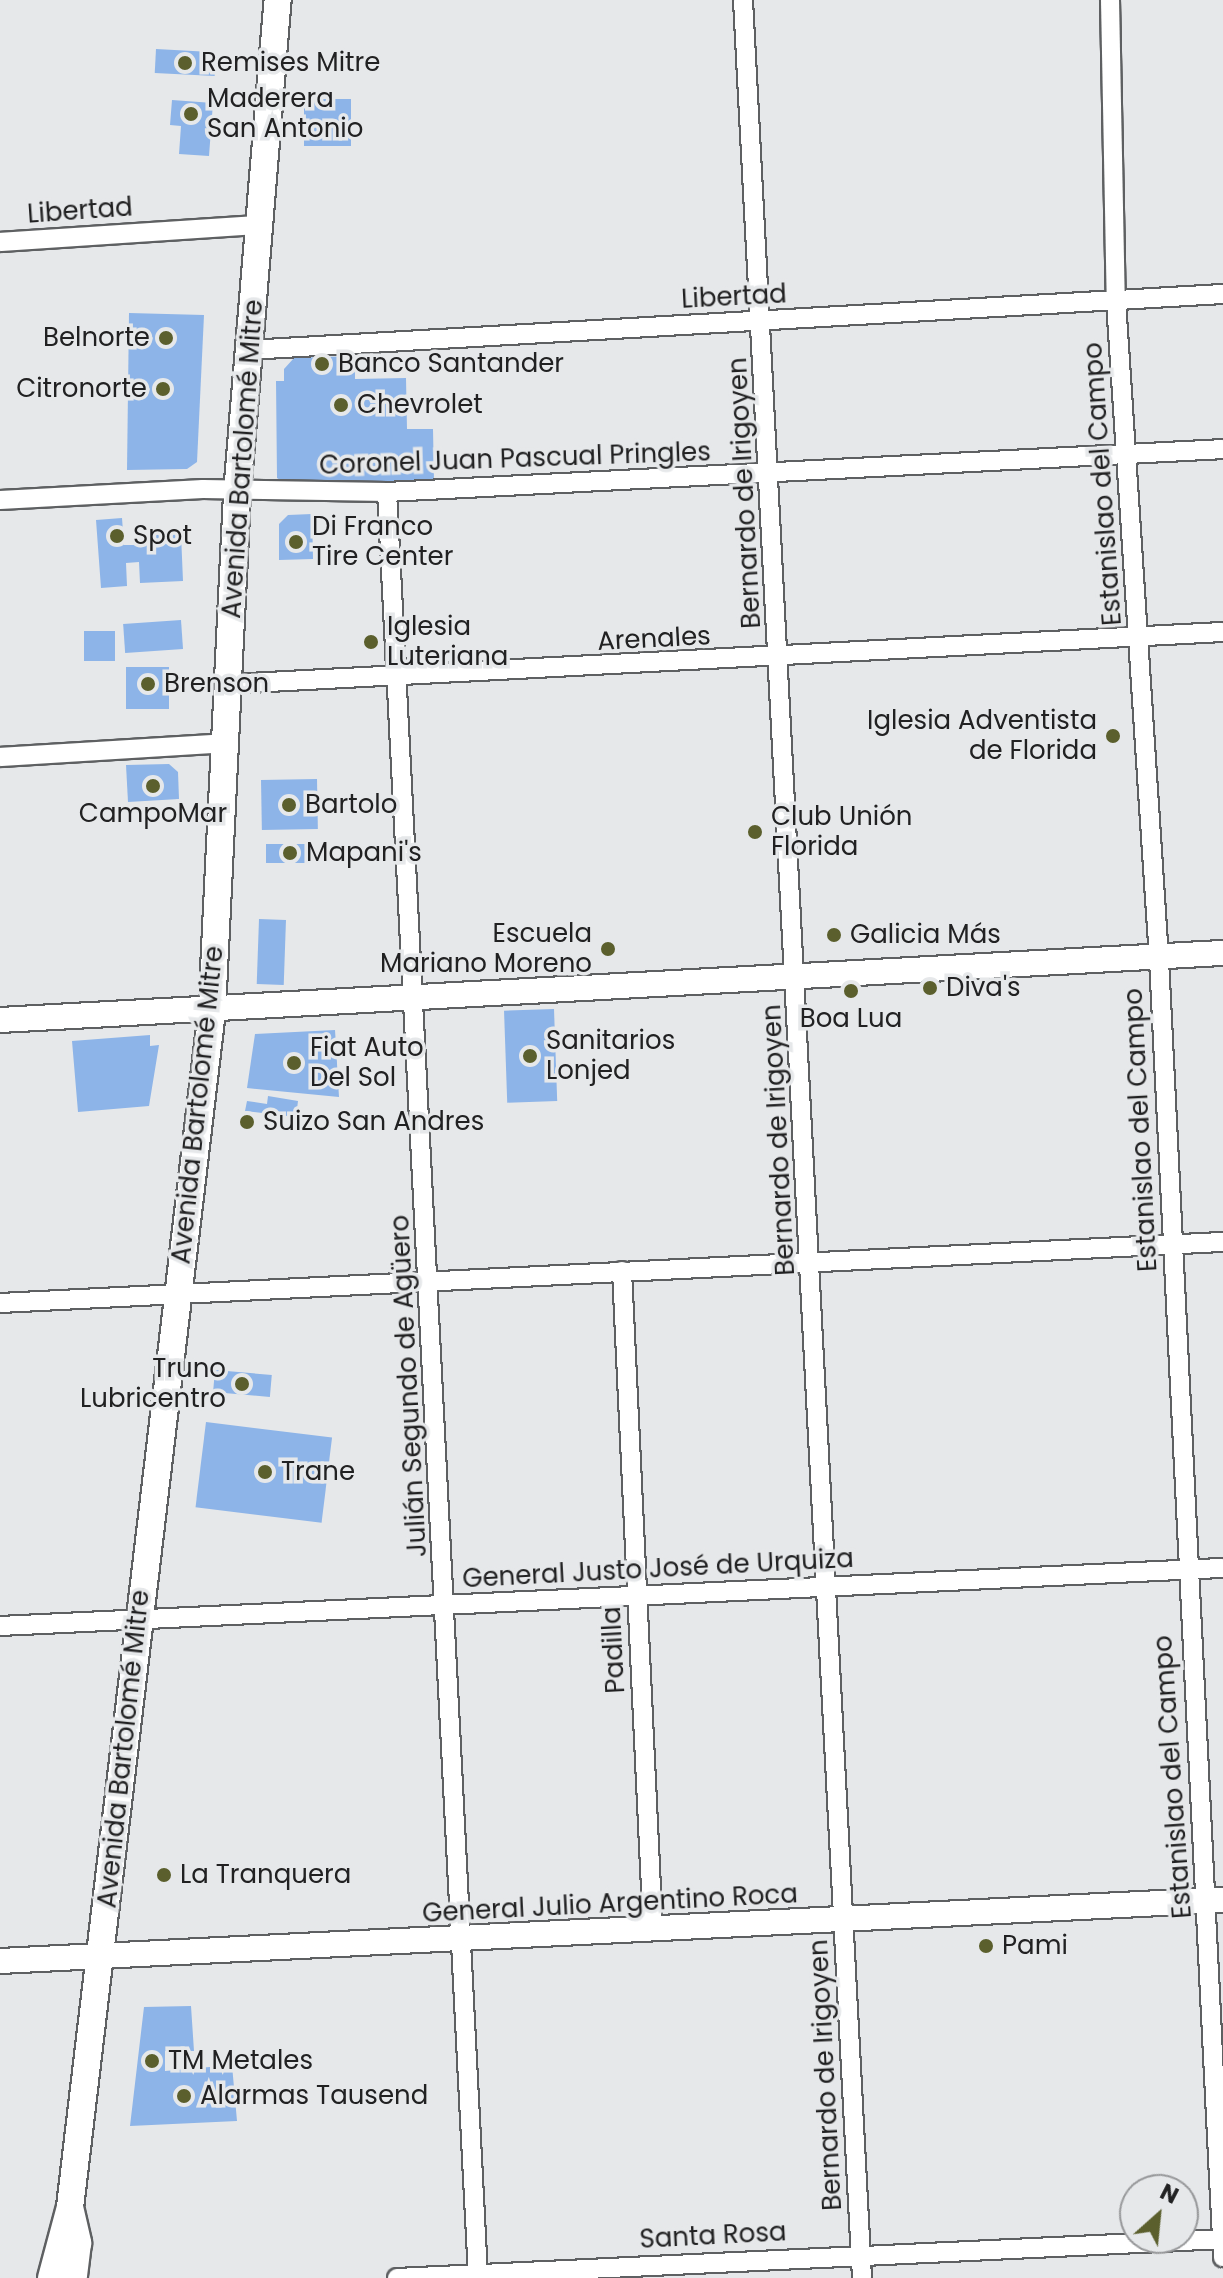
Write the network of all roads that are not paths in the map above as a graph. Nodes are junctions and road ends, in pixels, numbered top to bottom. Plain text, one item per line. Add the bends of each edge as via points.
1 (278, 0) edge
2 (743, 0) edge
3 (1110, 0) edge
4 (259, 225) junction
5 (0, 242) edge
6 (1223, 294) edge
7 (1116, 301) junction
8 (761, 322) junction
9 (248, 350) junction
10 (1223, 449) edge
11 (1124, 455) junction
12 (770, 476) junction
13 (387, 492) junction
14 (237, 494) junction
15 (0, 500) edge
16 (1223, 632) edge
17 (1141, 638) junction
18 (781, 659) junction
19 (394, 676) junction
20 (230, 684) junction
21 (228, 743) junction
22 (0, 757) edge
23 (1223, 953) edge
24 (1159, 959) junction
25 (796, 979) junction
26 (410, 1001) junction
27 (212, 1011) junction
28 (0, 1020) edge
29 (1223, 1242) edge
30 (1174, 1244) junction
31 (813, 1260) junction
32 (622, 1271) junction
33 (431, 1281) junction
34 (177, 1293) junction
35 (0, 1303) edge
36 (1223, 1568) edge
37 (1185, 1570) junction
38 (830, 1585) junction
39 (637, 1597) junction
40 (447, 1606) junction
41 (138, 1619) junction
42 (0, 1626) edge
43 (1216, 1900) edge
44 (845, 1920) junction
45 (653, 1931) junction
46 (462, 1939) junction
47 (100, 1957) junction
48 (0, 1961) edge
49 (1222, 2239) edge
50 (67, 2241) junction
51 (861, 2255) junction
52 (1223, 2257) edge
53 (478, 2276) edge
54 (38, 2278) edge
55 (51, 2278) edge
56 (74, 2278) edge
57 (86, 2278) edge
58 (397, 2278) edge
59 (862, 2278) edge

1 - 4 main road, Avenida Bartolomé Mitre
2 - 8 street, Bernardo de Irigoyen
3 - 7 street, Estanislao del Campo
4 - 5 street, Libertad
4 - 9 main road, Avenida Bartolomé Mitre
6 - 7 street, Libertad
7 - 8 street, Libertad
7 - 11 street, Estanislao del Campo
8 - 9 street, Libertad
8 - 12 street, Bernardo de Irigoyen
9 - 14 main road, Avenida Bartolomé Mitre
10 - 11 street, Coronel Juan Pascual Pringles
11 - 12 street, Coronel Juan Pascual Pringles
11 - 17 street, Estanislao del Campo
12 - 13 street, Coronel Juan Pascual Pringles
12 - 18 street, Bernardo de Irigoyen
13 - 14 street, Coronel Juan Pascual Pringles
13 - 19 street, Julián Segundo de Agüero
14 - 15 street, Coronel Juan Pascual Pringles via 203,489
14 - 20 main road, Avenida Bartolomé Mitre
16 - 17 street, Arenales
17 - 18 street, Arenales
17 - 24 street, Estanislao del Campo
18 - 19 street, Arenales
18 - 25 street, Bernardo de Irigoyen
19 - 20 street, Arenales
19 - 26 street, Julián Segundo de Agüero
20 - 21 main road, Avenida Bartolomé Mitre
21 - 22 street
21 - 27 main road, Avenida Bartolomé Mitre
23 - 24 street
24 - 25 street
24 - 30 street, Estanislao del Campo
25 - 26 street
25 - 31 street, Bernardo de Irigoyen
26 - 27 street
26 - 33 street, Julián Segundo de Agüero
27 - 28 street
27 - 34 main road, Avenida Bartolomé Mitre
29 - 30 street
30 - 31 street
30 - 37 street, Estanislao del Campo
31 - 32 street
31 - 38 street, Bernardo de Irigoyen
32 - 33 street
32 - 39 street, Padilla
33 - 34 street
33 - 40 street, Julián Segundo de Agüero
34 - 35 street
34 - 41 main road, Avenida Bartolomé Mitre
36 - 37 street, General Justo José de Urquiza
37 - 38 street, General Justo José de Urquiza
37 - 43 street, Estanislao del Campo
38 - 39 street, General Justo José de Urquiza
38 - 44 street, Bernardo de Irigoyen
39 - 40 street, General Justo José de Urquiza
39 - 45 street, Padilla
40 - 41 street, General Justo José de Urquiza
40 - 46 street, Julián Segundo de Agüero
41 - 42 street, General Justo José de Urquiza
41 - 47 main road, Avenida Bartolomé Mitre
43 - 44 street, General Julio Argentino Roca
43 - 49 street, Estanislao del Campo
44 - 45 street, General Julio Argentino Roca
44 - 51 street, Bernardo de Irigoyen
45 - 46 street, General Julio Argentino Roca
46 - 47 street, General Julio Argentino Roca
46 - 53 street, Julián Segundo de Agüero
47 - 48 street, General Julio Argentino Roca
47 - 50 main road, Avenida Bartolomé Mitre
49 - 51 street, Santa Rosa
49 - 52 street, Estanislao del Campo
50 - 54 street
50 - 55 main road, Avenida Bartolomé Mitre
50 - 56 main road, Avenida Bartolomé Mitre
50 - 57 street
51 - 53 street, Santa Rosa
51 - 59 street, Bernardo de Irigoyen
53 - 58 street, Santa Rosa

